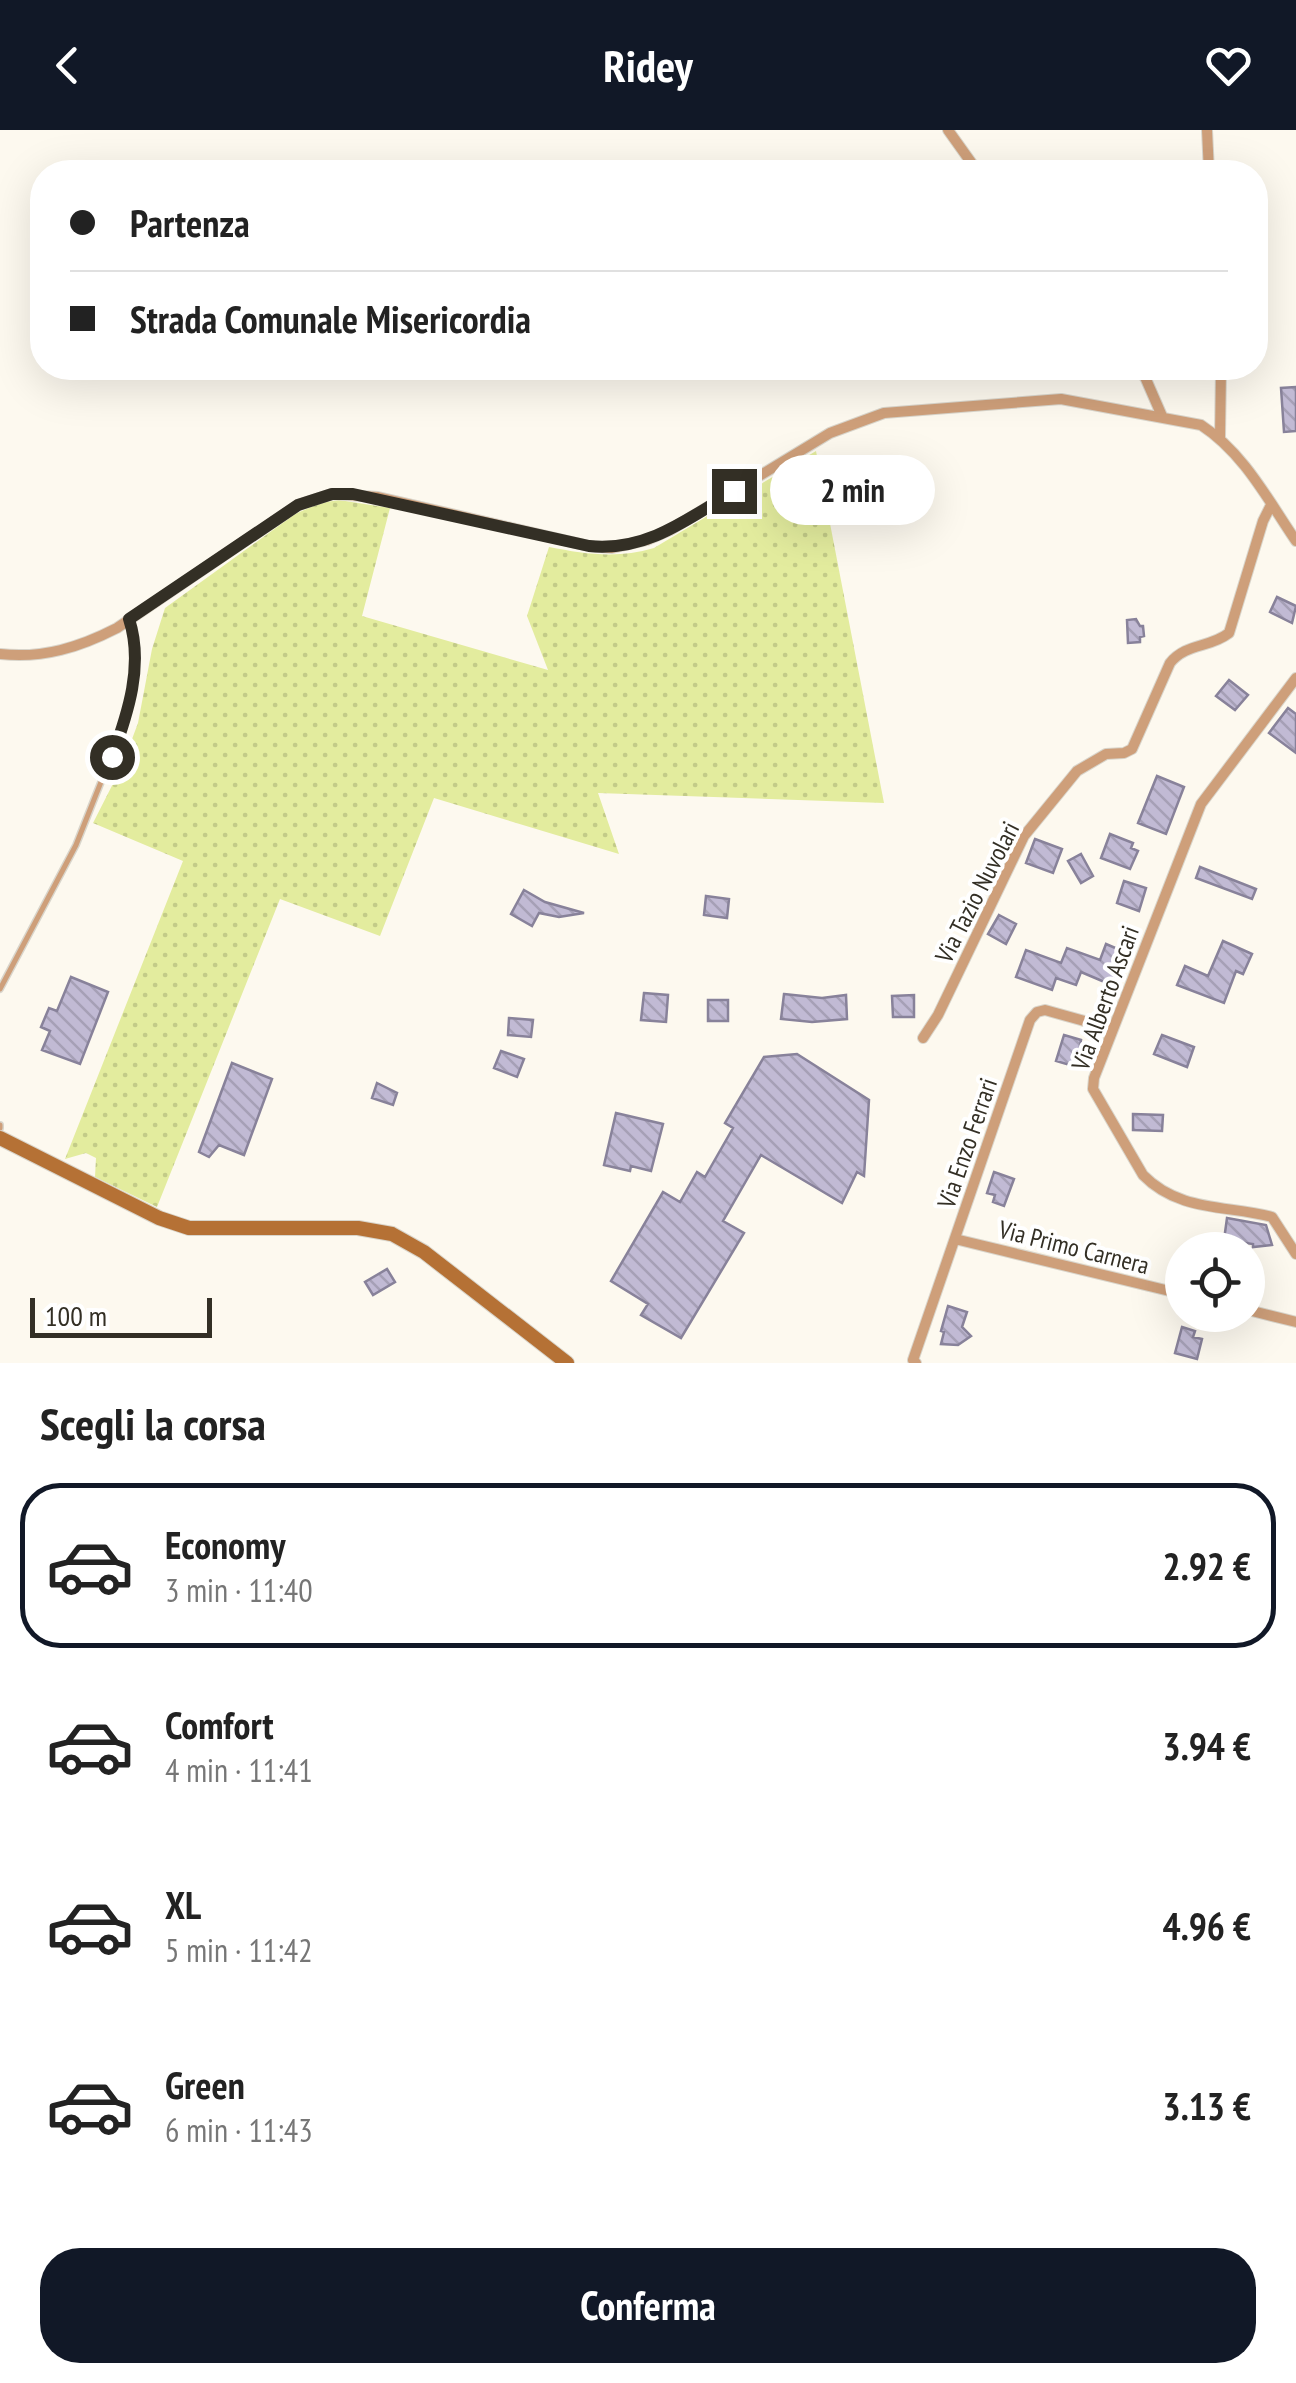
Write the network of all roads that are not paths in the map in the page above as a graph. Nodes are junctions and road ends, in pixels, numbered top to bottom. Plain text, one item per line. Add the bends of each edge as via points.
1 (948, 130) edge
2 (1208, 130) edge
3 (969, 160) edge
4 (1209, 160) edge
5 (1146, 380) edge
6 (1221, 380) edge
7 (1162, 416) junction
8 (1220, 438) junction
9 (1271, 504) junction
10 (1296, 542) edge
11 (129, 619) junction
12 (0, 654) edge
13 (1296, 678) edge
14 (0, 990) edge
15 (1113, 1030) junction
16 (924, 1038) dead end
17 (0, 1138) edge
18 (955, 1239) junction
19 (1296, 1254) edge
20 (1165, 1290) edge
21 (1265, 1314) edge
22 (1296, 1322) edge
23 (567, 1363) edge
24 (916, 1363) edge

1 - 3 street
2 - 4 street
5 - 7 street
6 - 8 street
7 - 8 street via 1201,425
7 - 11 street via 1051,400 866,417 670,530 612,548 332,494 279,516
8 - 9 street
9 - 10 street
9 - 16 street, Via Tazio Nuvolari via 1229,633 1178,653 1132,749 1096,758 1077,771 1024,836
11 - 12 street via 73,648
11 - 14 lane via 136,666 126,719 76,845
13 - 15 street, Via Alberto Ascari via 1202,804
15 - 18 street, Via Enzo Ferrari via 1036,1012
15 - 19 street, Via Alberto Ascari via 1093,1089 1143,1175 1179,1199 1210,1209 1272,1216
17 - 23 main road via 189,1228 392,1234
18 - 20 street, Via Primo Carnera
18 - 24 street, Via Enzo Ferrari
21 - 22 street

